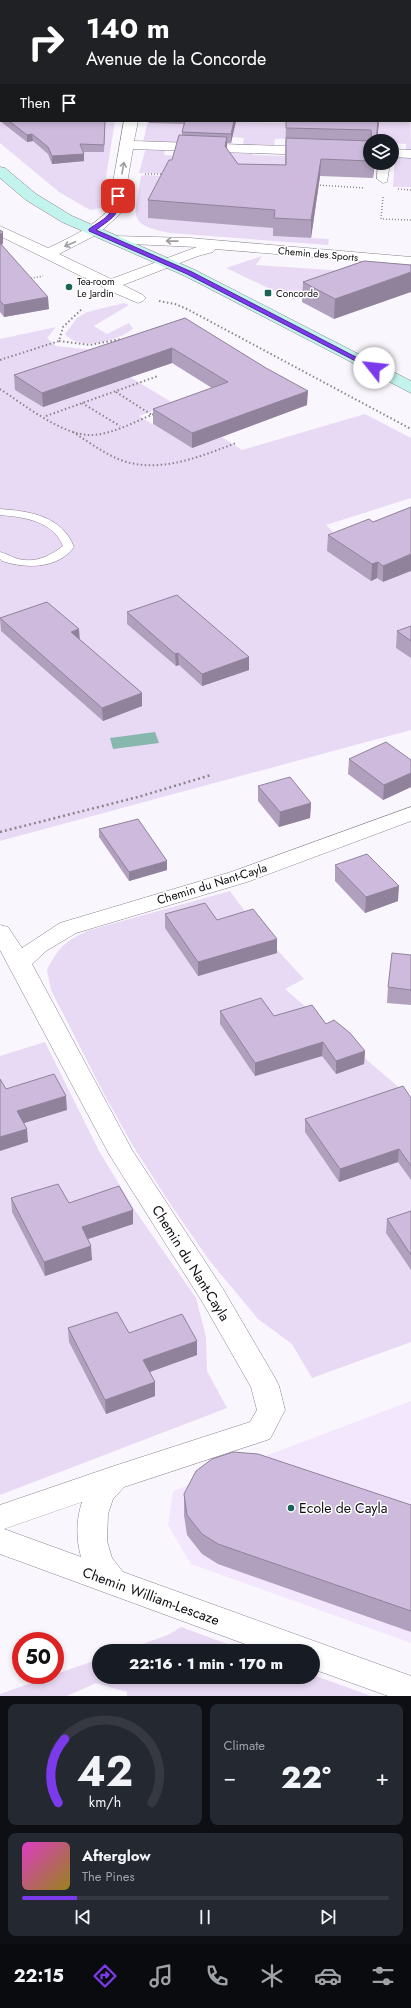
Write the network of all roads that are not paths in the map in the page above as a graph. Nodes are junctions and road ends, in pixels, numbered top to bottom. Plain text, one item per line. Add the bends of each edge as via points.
1 (131, 122) edge
2 (127, 145) junction
3 (363, 153) edge
4 (399, 153) edge
5 (411, 154) edge
6 (384, 170) edge
7 (0, 171) edge
8 (383, 184) road end
9 (0, 230) edge
10 (91, 230) junction
11 (114, 240) junction
12 (224, 246) junction
13 (46, 254) junction
14 (411, 261) edge
15 (166, 262) junction
16 (108, 284) junction
17 (138, 298) road end
18 (411, 388) edge
19 (0, 512) edge
20 (0, 555) edge
21 (411, 814) edge
22 (0, 932) edge
23 (19, 962) junction
24 (114, 1478) junction
25 (0, 1518) edge
26 (0, 1541) edge
27 (113, 1583) junction
28 (283, 1644) edge
29 (320, 1658) edge
30 (411, 1690) edge

1 - 2 street
2 - 3 street
10 -> 2 street via 108,220 116,211
4 - 5 street
6 - 8 street
7 - 10 main road via 39,202
9 - 13 street
10 - 11 main road
10 -> 13 street via 76,241
12 -> 11 street, Chemin des Sports
11 - 15 main road
12 - 14 street, Chemin des Sports
12 - 15 street, Chemin des Sports via 194,252
13 - 16 street
15 - 16 street, Chemin des Sports
15 - 18 main road
16 - 17 street
19 - 20 lane via 18,512 44,520 63,533 69,547 55,558 32,563 9,561
21 - 23 street, Chemin du Nant-Cayla via 240,877 68,928 38,946
22 - 23 street, Chemin du Nant-Cayla
23 - 24 street, Chemin du Nant-Cayla via 122,1154 213,1296 265,1386 271,1410 260,1431
24 - 25 street, Chemin du Nant-Cayla
24 - 27 street, Chemin du Nant-Cayla via 100,1493 93,1514 92,1541 98,1564
26 - 27 street, Chemin William-Lescaze
27 - 28 street, Chemin William-Lescaze
29 - 30 street

